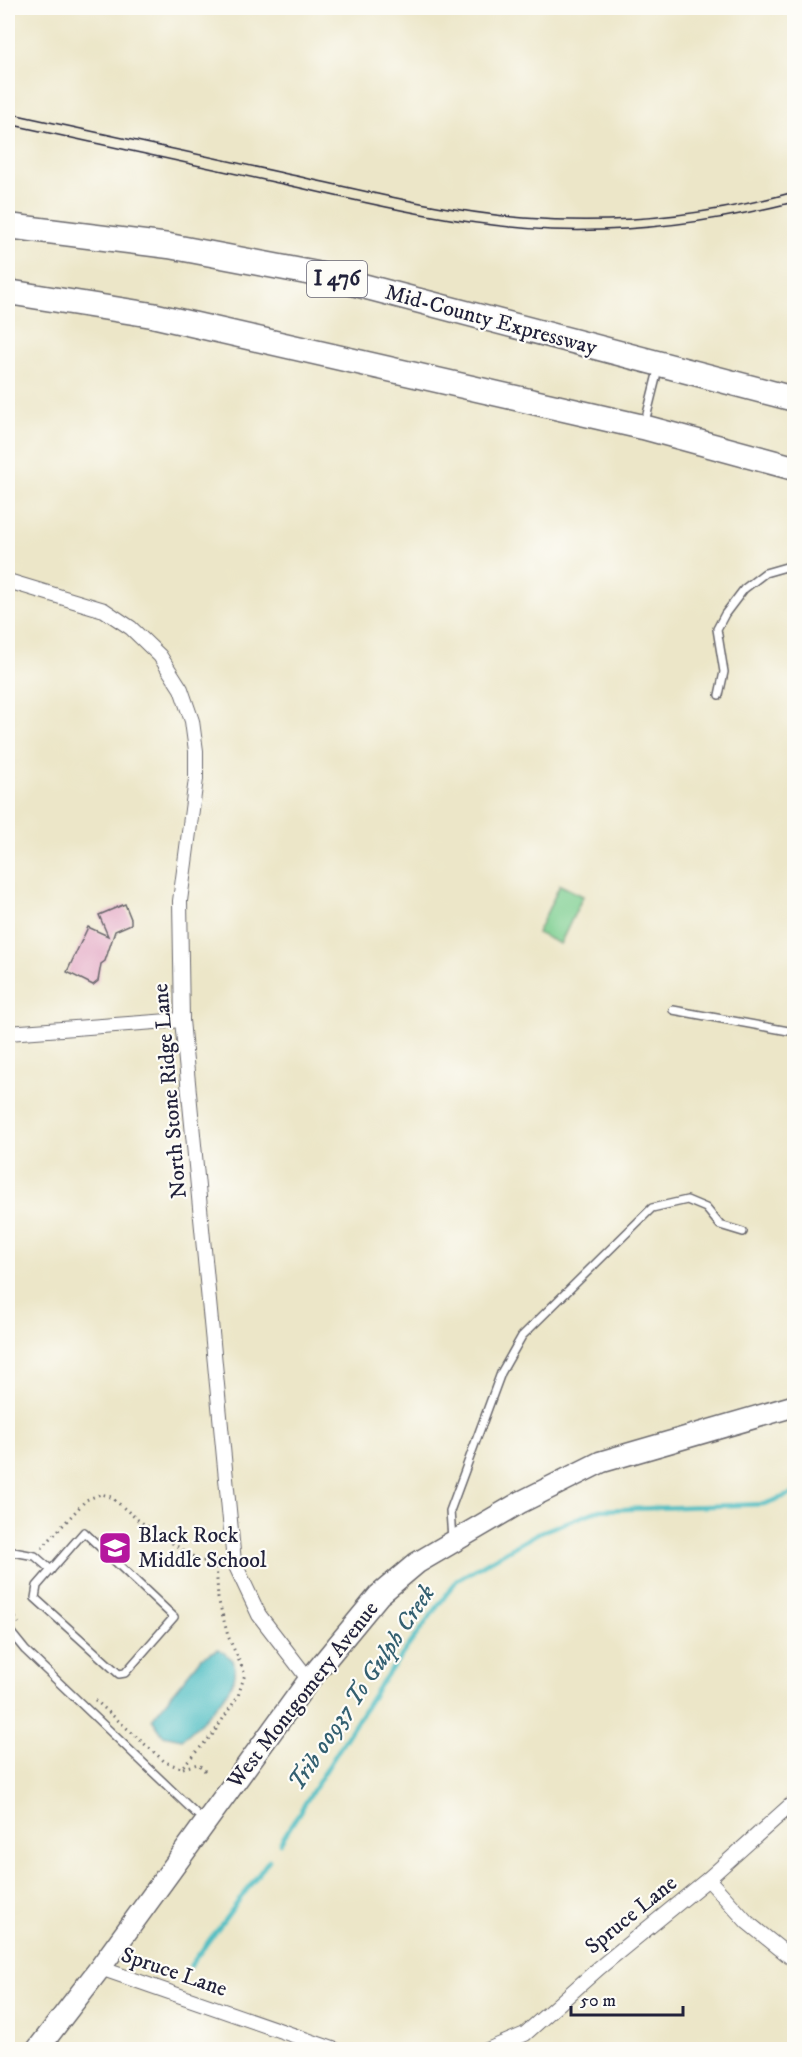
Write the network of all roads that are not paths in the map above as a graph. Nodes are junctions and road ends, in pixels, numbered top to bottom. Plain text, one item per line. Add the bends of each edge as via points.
1 (8, 226) edge
2 (8, 292) edge
3 (659, 364) junction
4 (795, 399) edge
5 (643, 428) junction
6 (795, 468) edge
7 (795, 570) edge
8 (8, 581) edge
9 (719, 695) dead end
10 (673, 1010) dead end
11 (182, 1020) junction
12 (795, 1032) edge
13 (8, 1033) edge
14 (743, 1232) dead end
15 (795, 1406) edge
16 (452, 1542) junction
17 (8, 1551) edge
18 (51, 1570) junction
19 (8, 1629) edge
20 (309, 1680) junction
21 (795, 1802) edge
22 (206, 1823) junction
23 (708, 1879) junction
24 (795, 1960) edge
25 (100, 1968) junction
26 (37, 2049) edge
27 (336, 2049) edge
28 (487, 2049) edge

1 - 3 highway, Mid-County Expressway / I 476 via 169,246 317,274
2 - 5 highway via 152,315
3 - 4 highway, Mid-County Expressway / I 476
3 - 5 lane
5 - 6 highway
7 - 9 lane via 786,567 765,573 744,589 725,614 717,629 724,672
8 - 11 street, North Stone Ridge Lane via 104,610 131,628 160,656 181,689 192,721 196,751 180,901
10 - 12 lane
11 - 13 street
11 - 20 street, North Stone Ridge Lane via 233,1558 259,1615
14 - 16 lane via 720,1224 706,1208 687,1200 652,1208 522,1336 501,1373 450,1511
15 - 16 main road, West Montgomery Avenue via 601,1462 520,1502
16 - 20 main road, West Montgomery Avenue via 417,1563 380,1595
17 - 18 lane via 35,1556
18 - 18 lane via 37,1586 35,1598 119,1674 125,1673 174,1617 84,1532
19 - 22 lane via 24,1650
20 - 22 main road, West Montgomery Avenue
21 - 23 street, Spruce Lane
22 - 25 main road, West Montgomery Avenue
23 - 24 street via 747,1922
23 - 28 street, Spruce Lane via 525,2034
25 - 26 main road, West Montgomery Avenue
25 - 27 street, Spruce Lane

